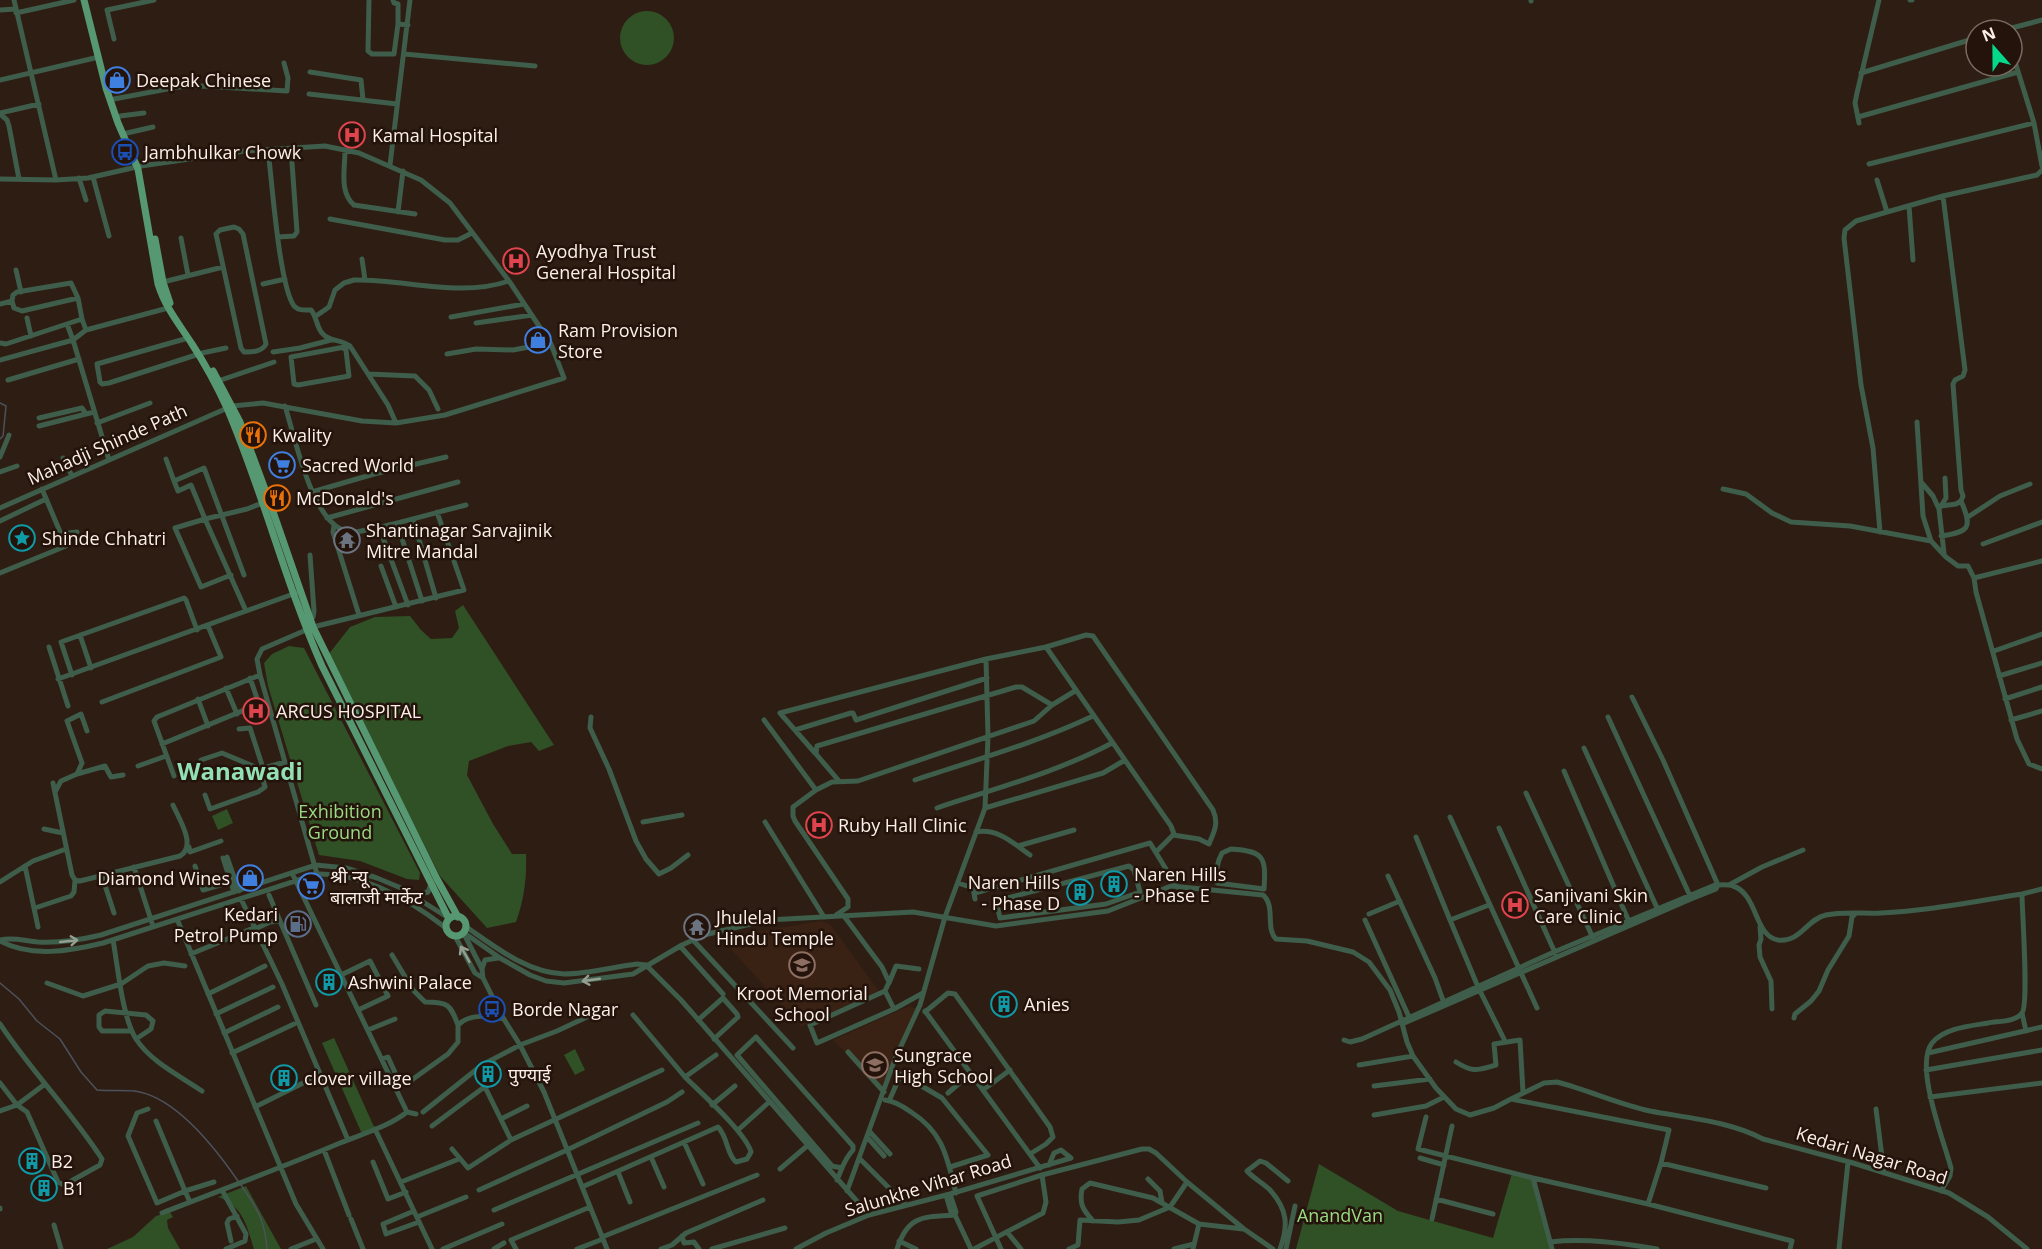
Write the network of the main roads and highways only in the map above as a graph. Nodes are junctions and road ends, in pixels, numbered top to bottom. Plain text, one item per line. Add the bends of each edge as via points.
1 (86, 0) edge
2 (139, 167) junction
3 (200, 353) junction
4 (229, 407) junction
5 (296, 593) junction
6 (310, 629) junction
7 (458, 917) junction
8 (449, 919) junction

1 - 2 main road via 114,99
1 - 2 main road via 115,116
2 - 3 main road via 168,299
2 - 3 main road via 163,300
3 - 4 main road
3 - 4 main road
4 - 5 main road
5 - 6 main road
5 - 6 main road
6 - 7 main road
6 - 8 main road via 322,666
7 - 8 main road
7 - 8 main road via 464,921 464,929 455,936 446,928

